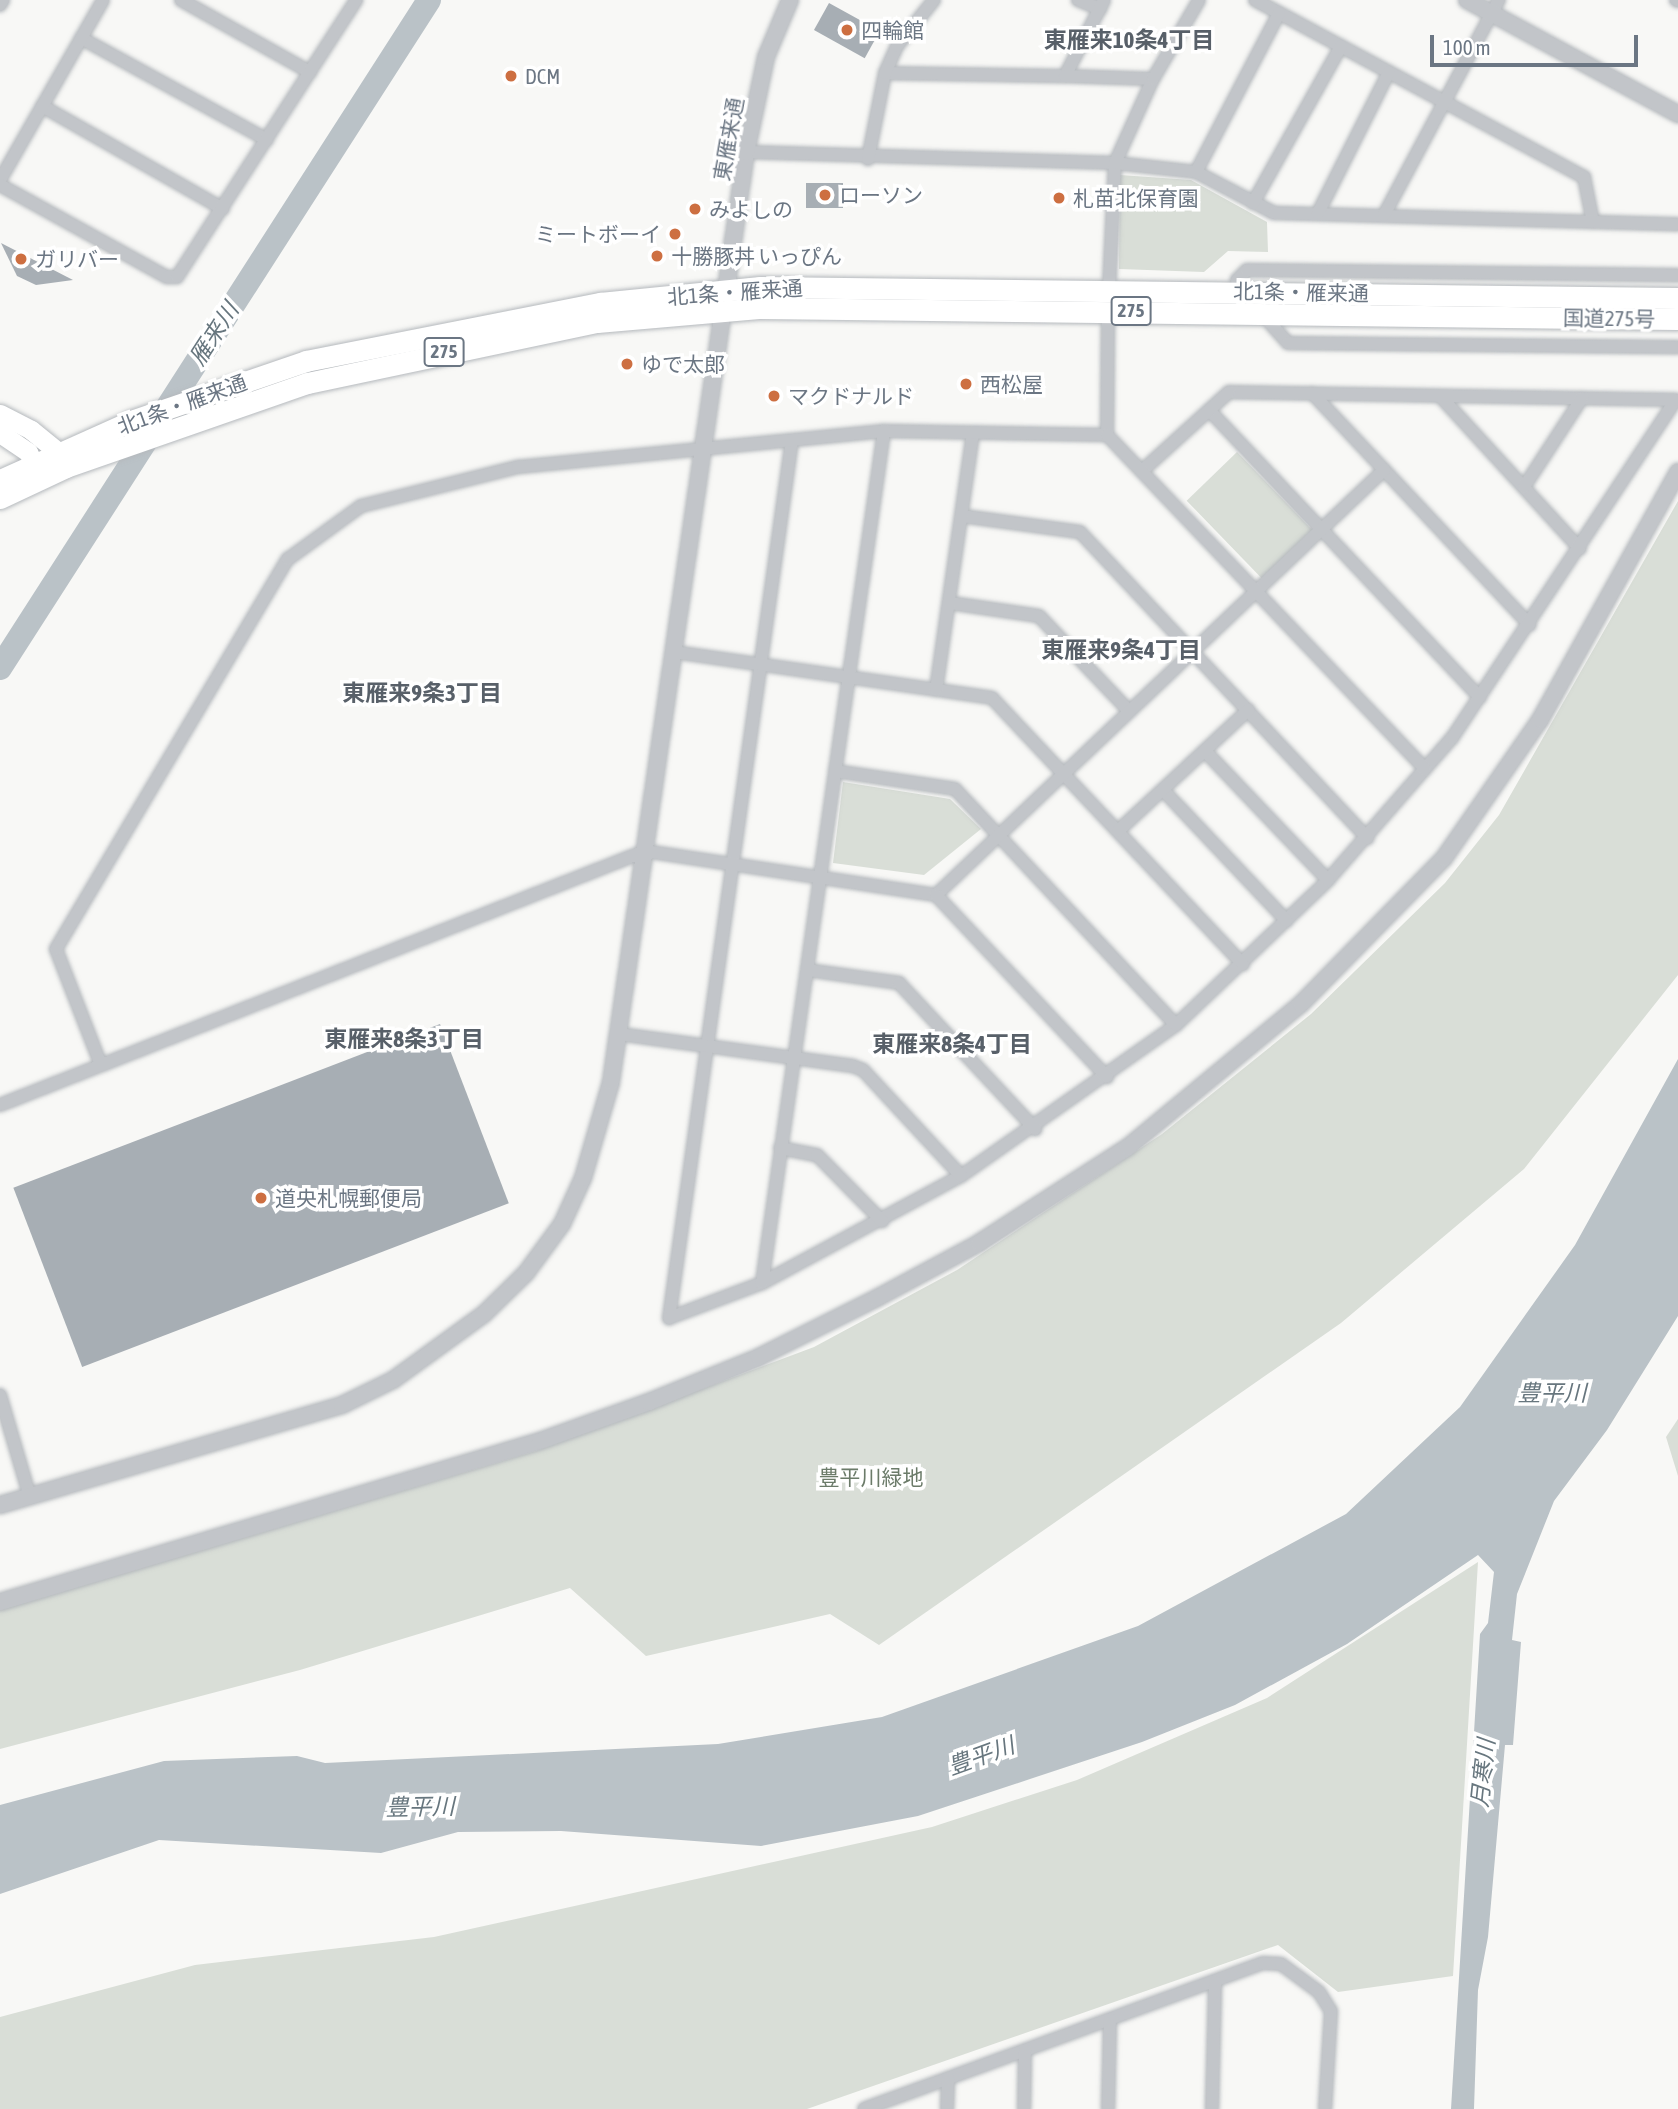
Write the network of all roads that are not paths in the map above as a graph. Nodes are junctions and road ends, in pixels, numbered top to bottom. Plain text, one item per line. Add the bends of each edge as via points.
1 (3, 0) edge
2 (103, 0) edge
3 (181, 0) edge
4 (790, 0) edge
5 (934, 0) edge
6 (1078, 0) edge
7 (1199, 0) edge
8 (1255, 0) edge
9 (1467, 0) edge
10 (353, 1) edge
11 (0, 5) edge
12 (1102, 5) edge
13 (1495, 7) edge
14 (1279, 13) junction
15 (81, 38) junction
16 (1341, 46) junction
17 (310, 72) junction
18 (1389, 72) junction
19 (885, 73) junction
20 (1065, 76) junction
21 (1153, 79) junction
22 (1443, 100) junction
23 (42, 106) junction
24 (1678, 114) edge
25 (267, 140) junction
26 (746, 152) junction
27 (868, 159) junction
28 (1115, 163) junction
29 (1196, 172) junction
30 (0, 183) edge
31 (1253, 203) junction
32 (223, 209) junction
33 (1318, 213) junction
34 (1384, 215) junction
35 (1593, 222) junction
36 (1678, 223) edge
37 (1678, 275) edge
38 (1109, 289) junction
39 (725, 290) junction
40 (1241, 290) junction
41 (1540, 295) joint
42 (1678, 298) edge
43 (1108, 311) junction
44 (1261, 311) junction
45 (722, 312) junction
46 (1539, 317) joint
47 (1678, 319) edge
48 (1678, 348) edge
49 (1312, 393) junction
50 (1440, 396) junction
51 (1582, 398) junction
52 (1209, 410) junction
53 (0, 414) edge
54 (884, 431) junction
55 (0, 433) edge
56 (974, 434) junction
57 (1107, 435) junction
58 (792, 440) junction
59 (703, 448) junction
60 (62, 460) junction
61 (1143, 470) junction
62 (38, 471) junction
63 (1384, 471) junction
64 (1678, 472) edge
65 (0, 480) edge
66 (1524, 487) junction
67 (0, 498) edge
68 (962, 516) junction
69 (1321, 529) junction
70 (1580, 549) junction
71 (1256, 592) junction
72 (950, 603) junction
73 (1530, 625) junction
74 (1191, 651) junction
75 (674, 652) junction
76 (759, 664) junction
77 (849, 677) junction
78 (936, 690) junction
79 (1480, 698) junction
80 (1248, 710) junction
81 (1129, 711) junction
82 (1205, 751) junction
83 (1425, 769) junction
84 (835, 771) junction
85 (1063, 773) junction
86 (1163, 790) junction
87 (1118, 831) junction
88 (998, 833) junction
89 (1367, 838) junction
90 (645, 851) junction
91 (731, 865) junction
92 (820, 878) junction
93 (1328, 880) junction
94 (936, 895) junction
95 (1287, 921) junction
96 (1243, 964) junction
97 (807, 970) junction
98 (1176, 1025) junction
99 (618, 1034) junction
100 (704, 1045) junction
101 (793, 1058) junction
102 (101, 1065) junction
103 (1107, 1077) junction
104 (0, 1105) edge
105 (1035, 1129) junction
106 (780, 1147) junction
107 (961, 1176) junction
108 (882, 1221) junction
109 (762, 1283) junction
110 (0, 1395) edge
111 (30, 1497) junction
112 (0, 1505) edge
113 (0, 1602) edge
114 (1215, 1982) junction
115 (1110, 2019) junction
116 (1025, 2050) junction
117 (947, 2078) junction
118 (864, 2109) edge
119 (947, 2109) edge
120 (1024, 2109) edge
121 (1108, 2109) edge
122 (1212, 2109) edge
123 (1325, 2109) edge

1 - 11 street
2 - 15 street
3 - 17 street
4 - 26 street, 東雁来通 via 766,57
5 - 19 street via 897,46
6 - 12 street
7 - 21 street
8 - 14 street
9 - 13 street
10 - 17 street
12 - 20 street
13 - 22 street
13 - 24 street
14 - 16 street
14 - 29 street
15 - 23 street
15 - 25 street
16 - 18 street
16 - 31 street
17 - 25 street
18 - 22 street
18 - 33 street
19 - 20 street
19 - 27 street
20 - 21 street
21 - 28 street
22 - 34 street
22 - 35 street via 1584,177
23 - 30 street
23 - 32 street
25 - 32 street
26 - 27 street
26 - 39 street, 東雁来通
27 - 28 street
28 - 29 street
28 - 38 street
29 - 31 street
30 - 32 street via 173,278
31 - 33 street via 1274,213
33 - 34 street
34 - 35 street
35 - 36 street
37 - 40 street via 1247,270 1237,280
38 - 39 highway, 北1条・雁来通 / 275
38 - 40 highway, 北1条・雁来通 / 275
39 - 45 street, 東雁来通
39 - 60 highway, 北1条・雁来通 / 275 via 600,303 397,339 306,361 131,421
40 - 41 highway, 北1条・雁来通 / 275
40 - 44 street
41 - 42 highway, 国道275号 / 275
43 - 44 highway, 北1条・雁来通 / 275
43 - 45 highway, 北1条・雁来通 / 275
43 - 57 street
44 - 46 highway, 北1条・雁来通 / 275
44 - 48 street via 1288,343
45 - 59 street, 東雁来通
45 - 60 highway, 北1条・雁来通 / 275 via 597,322 461,348 307,383 114,449
46 - 47 highway, 国道275号 / 275
49 - 50 street
49 - 52 street via 1229,392
49 - 63 street
50 - 51 street
50 - 66 street
51 - 66 street
51 - 70 street via 1676,400
52 - 61 street
52 - 69 street
53 - 60 main road
54 - 56 street
54 - 58 street
54 - 77 street
55 - 62 main road via 28,452
56 - 57 street
56 - 68 street
57 - 61 street
58 - 59 street
58 - 76 street
59 - 75 street, 東雁来通
59 - 102 street via 518,467 361,506 288,559 56,949
60 - 62 highway, 北1条・雁来通 / 275
61 - 71 street
62 - 65 highway, 北1条・雁来通 / 275
62 - 67 highway, 北1条・雁来通 / 275
63 - 69 street
63 - 73 street
64 - 113 street via 1540,720 1444,858 1301,1004 1128,1147 979,1243 877,1298 759,1357 649,1402 540,1441
66 - 70 street
68 - 72 street
68 - 74 street via 1080,531
69 - 71 street
69 - 79 street
70 - 73 street
71 - 74 street
71 - 83 street
72 - 78 street
72 - 81 street via 1039,615
73 - 79 street
74 - 80 street
74 - 81 street
75 - 76 street
75 - 90 street, 東雁来通
76 - 77 street
76 - 91 street
77 - 78 street
77 - 84 street
78 - 85 street via 992,698
79 - 83 street
80 - 82 street
80 - 89 street
81 - 85 street
82 - 86 street
82 - 93 street
83 - 89 street
84 - 88 street via 955,789
84 - 92 street
85 - 87 street
85 - 88 street
86 - 87 street
86 - 95 street
87 - 96 street
88 - 94 street
88 - 98 street
89 - 93 street
90 - 91 street
90 - 99 street, 東雁来通
90 - 102 street
91 - 92 street
91 - 100 street
92 - 94 street
92 - 97 street
93 - 95 street
94 - 103 street
95 - 96 street
96 - 98 street
97 - 101 street
97 - 105 street via 899,983
98 - 103 street
99 - 100 street
99 - 111 street, 東雁来通 via 600,1128 562,1224 526,1273 440,1351 342,1405
100 - 101 street
100 - 109 street via 669,1318
101 - 106 street
101 - 107 street via 863,1070
102 - 104 street
103 - 105 street
105 - 107 street
106 - 108 street via 817,1155
106 - 109 street
107 - 108 street
108 - 109 street
110 - 111 street
111 - 112 street, 東雁来通
114 - 115 street
114 - 122 street
114 - 123 street via 1263,1963 1281,1964 1319,1992 1332,2011
115 - 116 street
115 - 121 street
116 - 117 street
116 - 120 street
117 - 118 street
117 - 119 street

